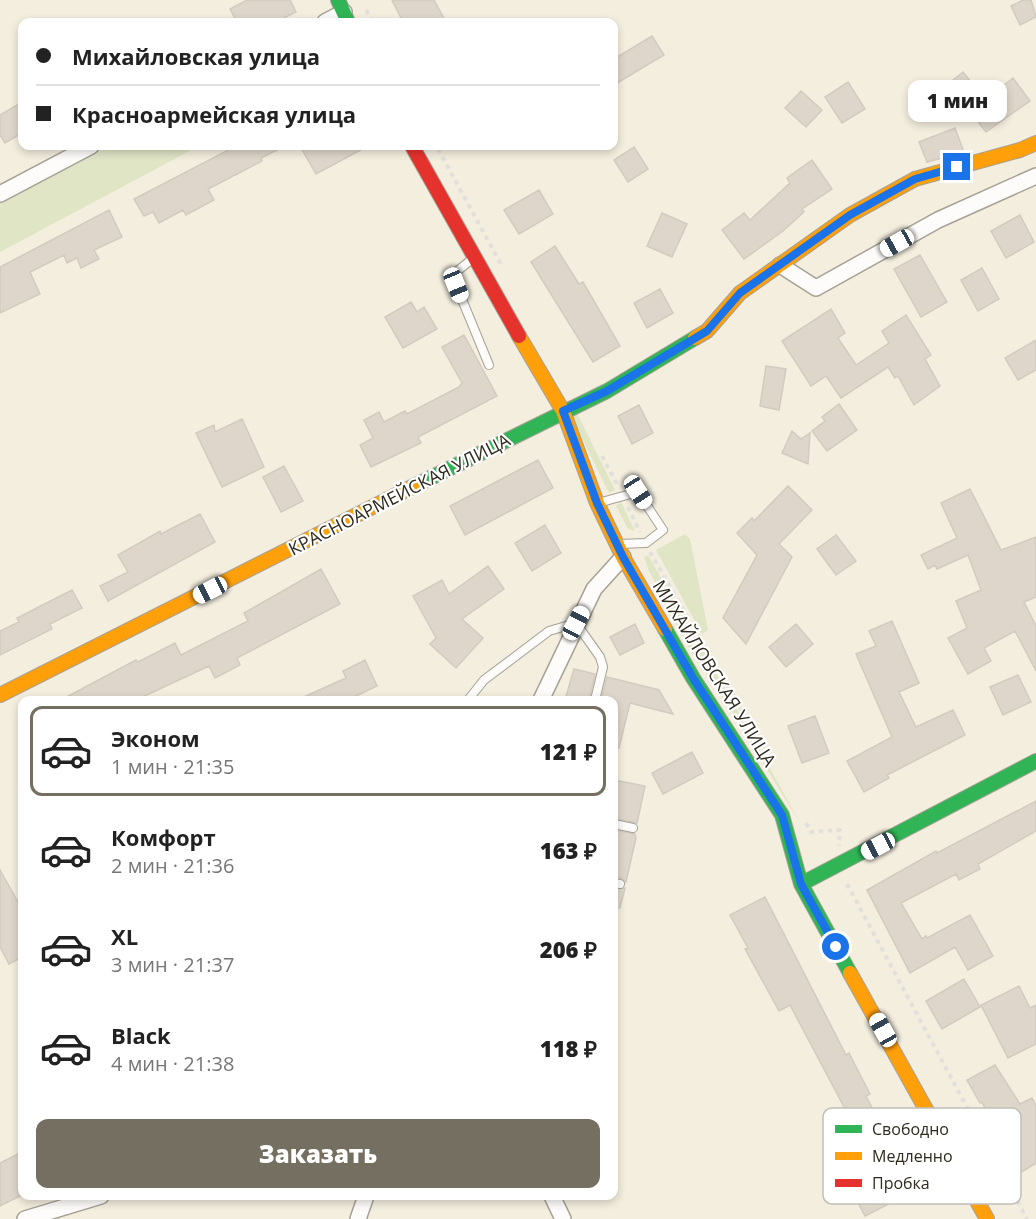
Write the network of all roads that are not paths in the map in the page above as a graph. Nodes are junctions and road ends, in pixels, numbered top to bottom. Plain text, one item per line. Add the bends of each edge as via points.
1 (1036, 143) edge
2 (83, 150) edge
3 (414, 150) edge
4 (1036, 176) edge
5 (0, 194) edge
6 (473, 259) junction
7 (780, 265) junction
8 (489, 365) dead end
9 (563, 411) junction
10 (597, 503) junction
11 (620, 551) junction
12 (576, 623) junction
13 (0, 695) edge
14 (471, 696) edge
15 (543, 696) edge
16 (596, 696) edge
17 (1036, 761) edge
18 (618, 825) edge
19 (633, 828) dead end
20 (801, 884) junction
21 (925, 1108) edge
22 (88, 1200) edge
23 (365, 1200) edge
24 (554, 1200) edge
25 (979, 1204) edge
26 (25, 1219) edge
27 (358, 1219) edge
28 (563, 1219) edge
29 (987, 1219) edge

1 - 7 street, КРАСНОАРМЕЙСКАЯ УЛИЦА via 915,179 850,215
2 - 5 street
3 - 6 street, МИХАЙЛОВСКАЯ УЛИЦА
4 - 7 street via 938,220 816,288
6 - 8 lane via 456,272 456,285
6 - 9 street, МИХАЙЛОВСКАЯ УЛИЦА
7 - 9 street, КРАСНОАРМЕЙСКАЯ УЛИЦА via 740,293 707,331 607,391
9 - 10 street, МИХАЙЛОВСКАЯ УЛИЦА
9 - 13 street, КРАСНОАРМЕЙСКАЯ УЛИЦА
10 - 11 street, МИХАЙЛОВСКАЯ УЛИЦА
10 - 11 lane via 638,492 663,530 646,543
11 - 12 street
11 - 20 street, МИХАЙЛОВСКАЯ УЛИЦА via 693,678 782,815
12 - 14 lane via 549,631 484,680
12 - 15 street
12 - 16 lane via 603,667
17 - 20 street
18 - 19 lane
20 - 21 street, МИХАЙЛОВСКАЯ УЛИЦА
22 - 26 street
23 - 27 street
24 - 28 street
25 - 29 street, МИХАЙЛОВСКАЯ УЛИЦА

